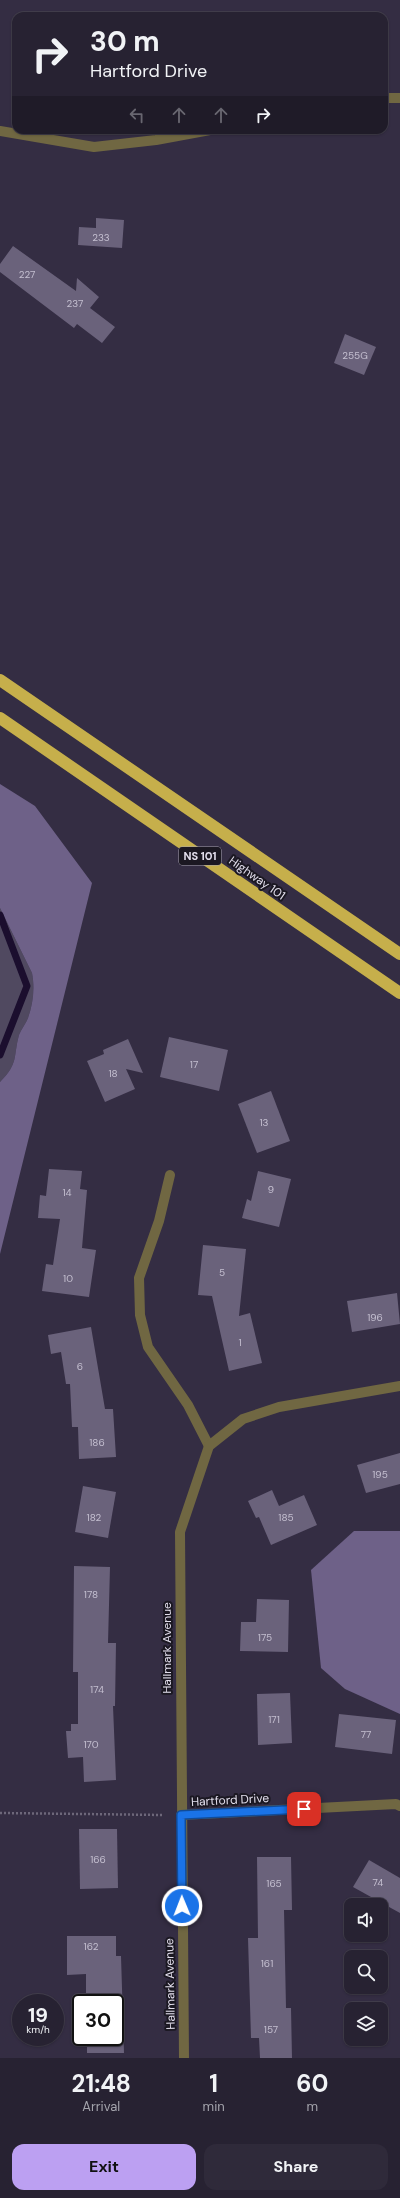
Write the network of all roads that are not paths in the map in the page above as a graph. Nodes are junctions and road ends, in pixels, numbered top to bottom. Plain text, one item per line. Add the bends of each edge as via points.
1 (388, 98) edge
2 (400, 98) edge
3 (0, 131) edge
4 (12, 133) edge
5 (18, 134) edge
6 (188, 134) edge
7 (0, 680) edge
8 (0, 718) edge
9 (400, 954) edge
10 (400, 994) edge
11 (170, 1175) dead end
12 (400, 1386) edge
13 (209, 1446) junction
14 (400, 1806) edge
15 (181, 1815) junction
16 (184, 2058) edge

1 - 2 street
3 - 4 street
5 - 6 street via 94,147
7 - 9 highway, Highway 101 / NS 101
8 - 10 highway, Highway 101 / NS 101
11 - 13 street via 159,1220 139,1278 140,1315 148,1347 188,1405
12 - 13 street via 279,1407 243,1419
13 - 15 street, Hallmark Avenue via 180,1532
14 - 15 street, Hartford Drive via 396,1804
15 - 16 street, Hallmark Avenue

